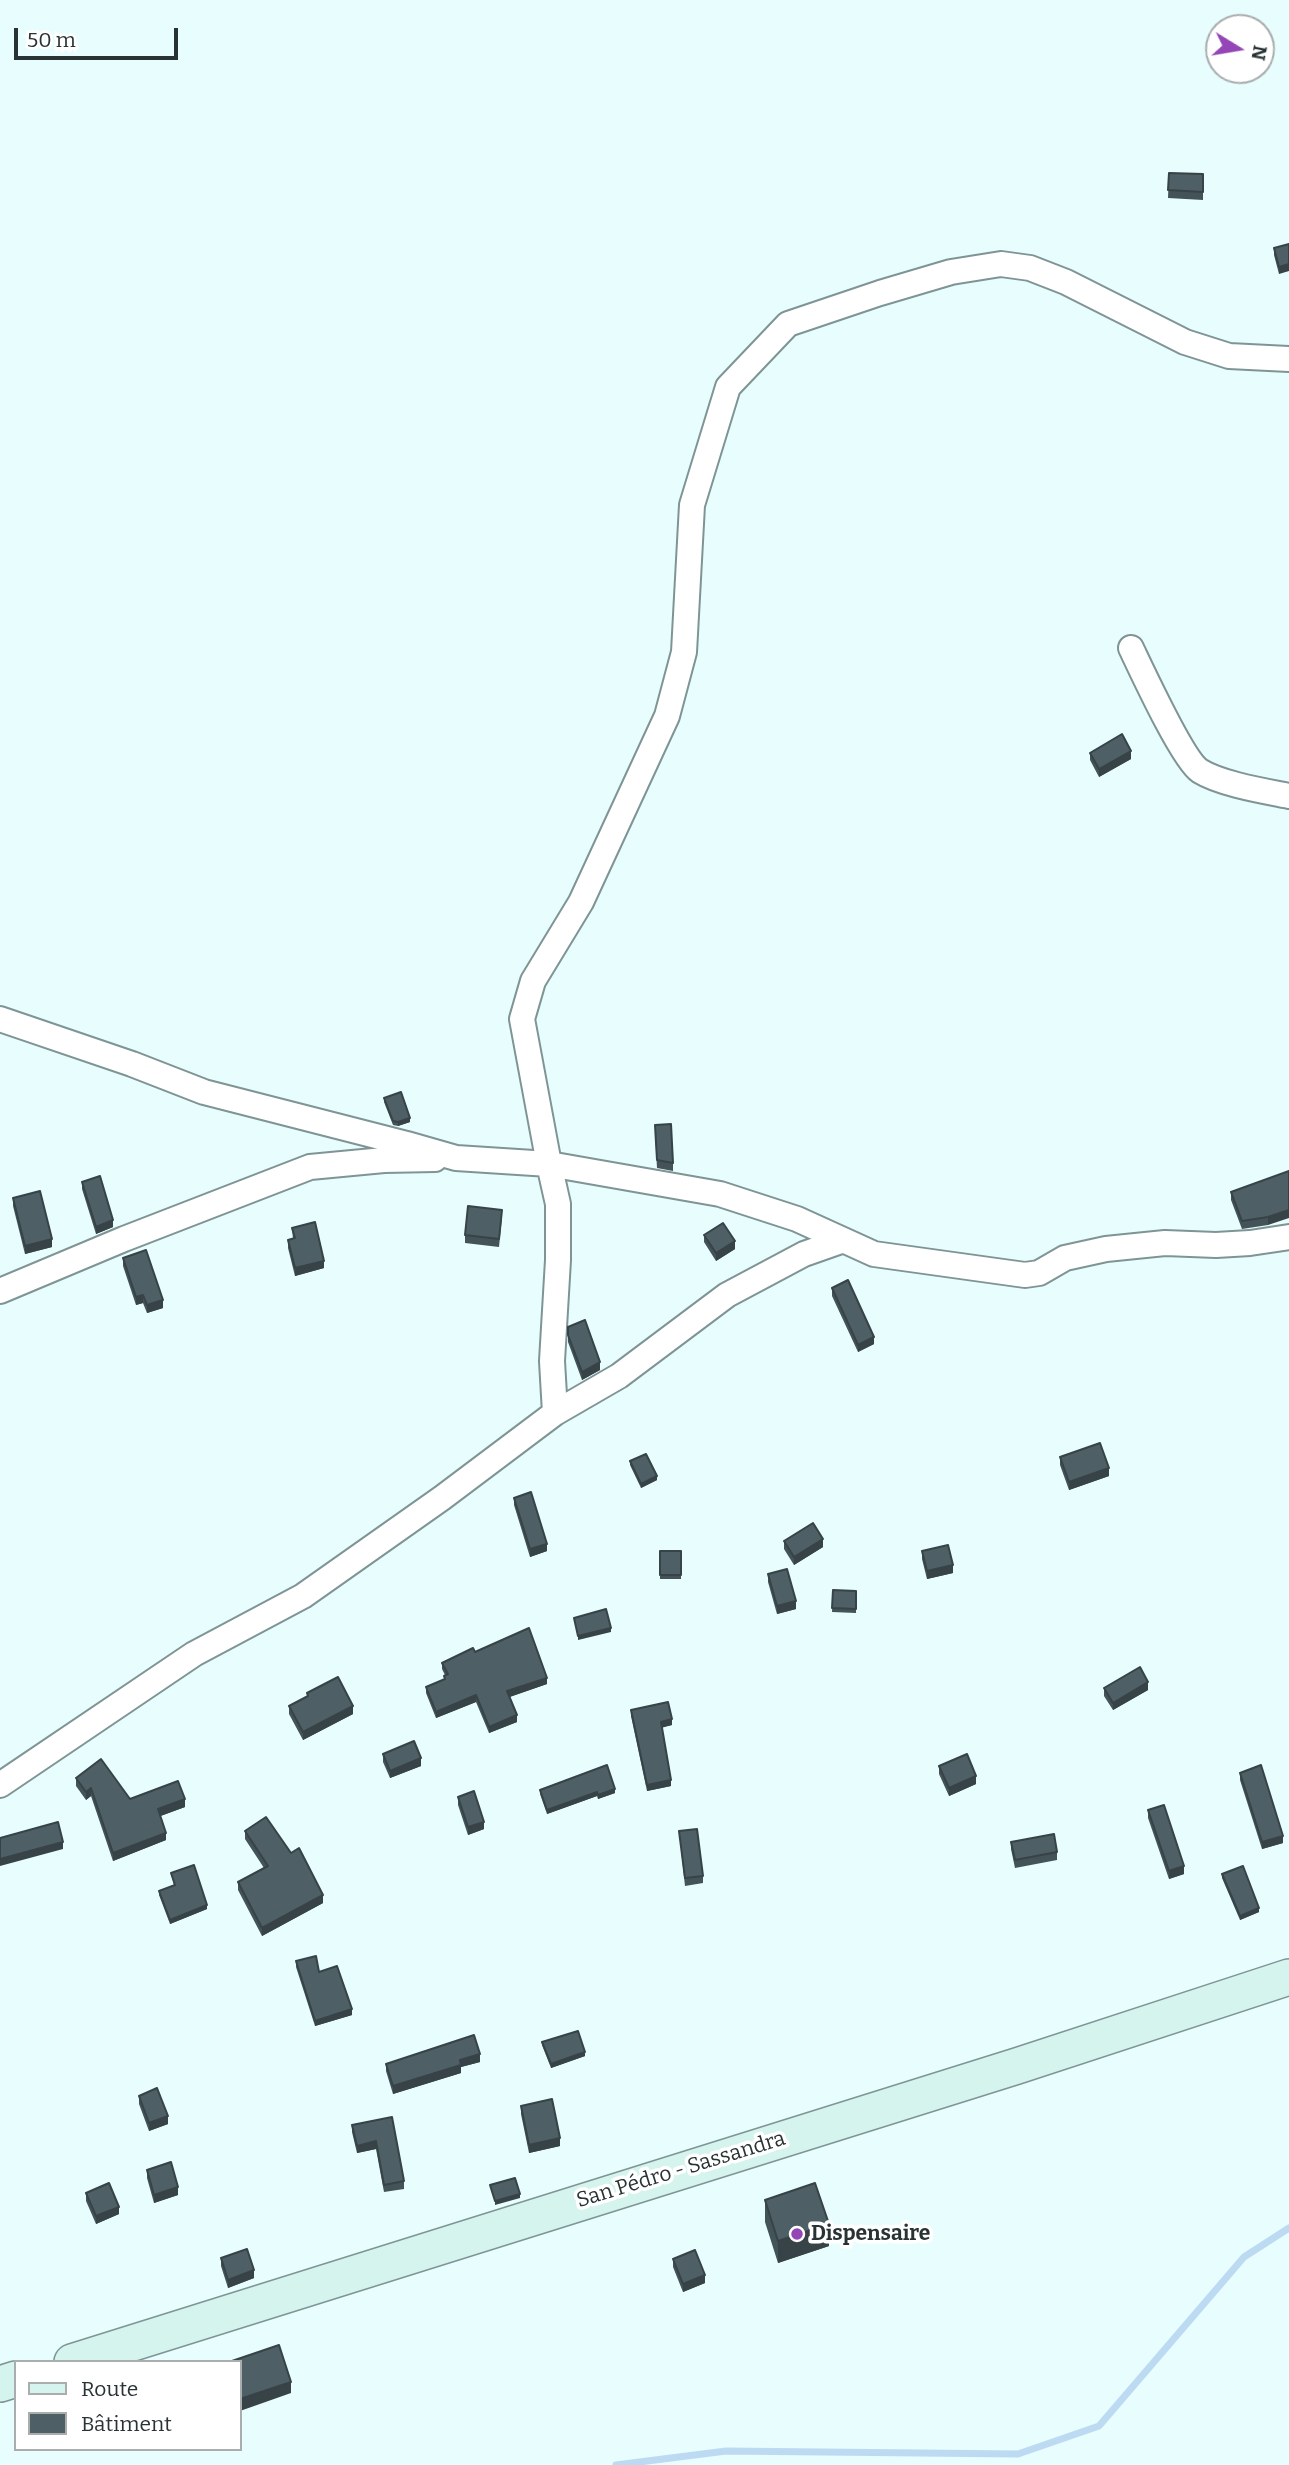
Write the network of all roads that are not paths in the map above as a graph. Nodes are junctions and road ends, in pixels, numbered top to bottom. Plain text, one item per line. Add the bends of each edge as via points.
1 (1289, 359) edge
2 (1130, 648) dead end
3 (1289, 796) edge
4 (0, 1019) edge
5 (456, 1158) junction
6 (549, 1164) junction
7 (1289, 1237) edge
8 (841, 1241) junction
9 (0, 1291) edge
10 (555, 1413) junction
11 (0, 1785) edge
12 (1289, 1977) edge
13 (78, 2360) edge

1 - 6 street via 1229,356 1185,342 1066,282 1030,268 1001,264 951,272 788,324 728,387 692,505 684,652 667,716 581,902 533,981 522,1018
2 - 3 street via 1199,771
4 - 5 street via 204,1092
5 - 6 street
5 - 9 street via 310,1167
6 - 8 street via 720,1194 797,1219
6 - 10 street via 558,1204 552,1361
7 - 8 street via 1106,1249 1065,1258 1039,1273 1025,1275 873,1254
8 - 10 street via 804,1254 727,1294 619,1376
10 - 11 street via 303,1596 194,1654
12 - 13 main road, San Pédro - Sassandra

